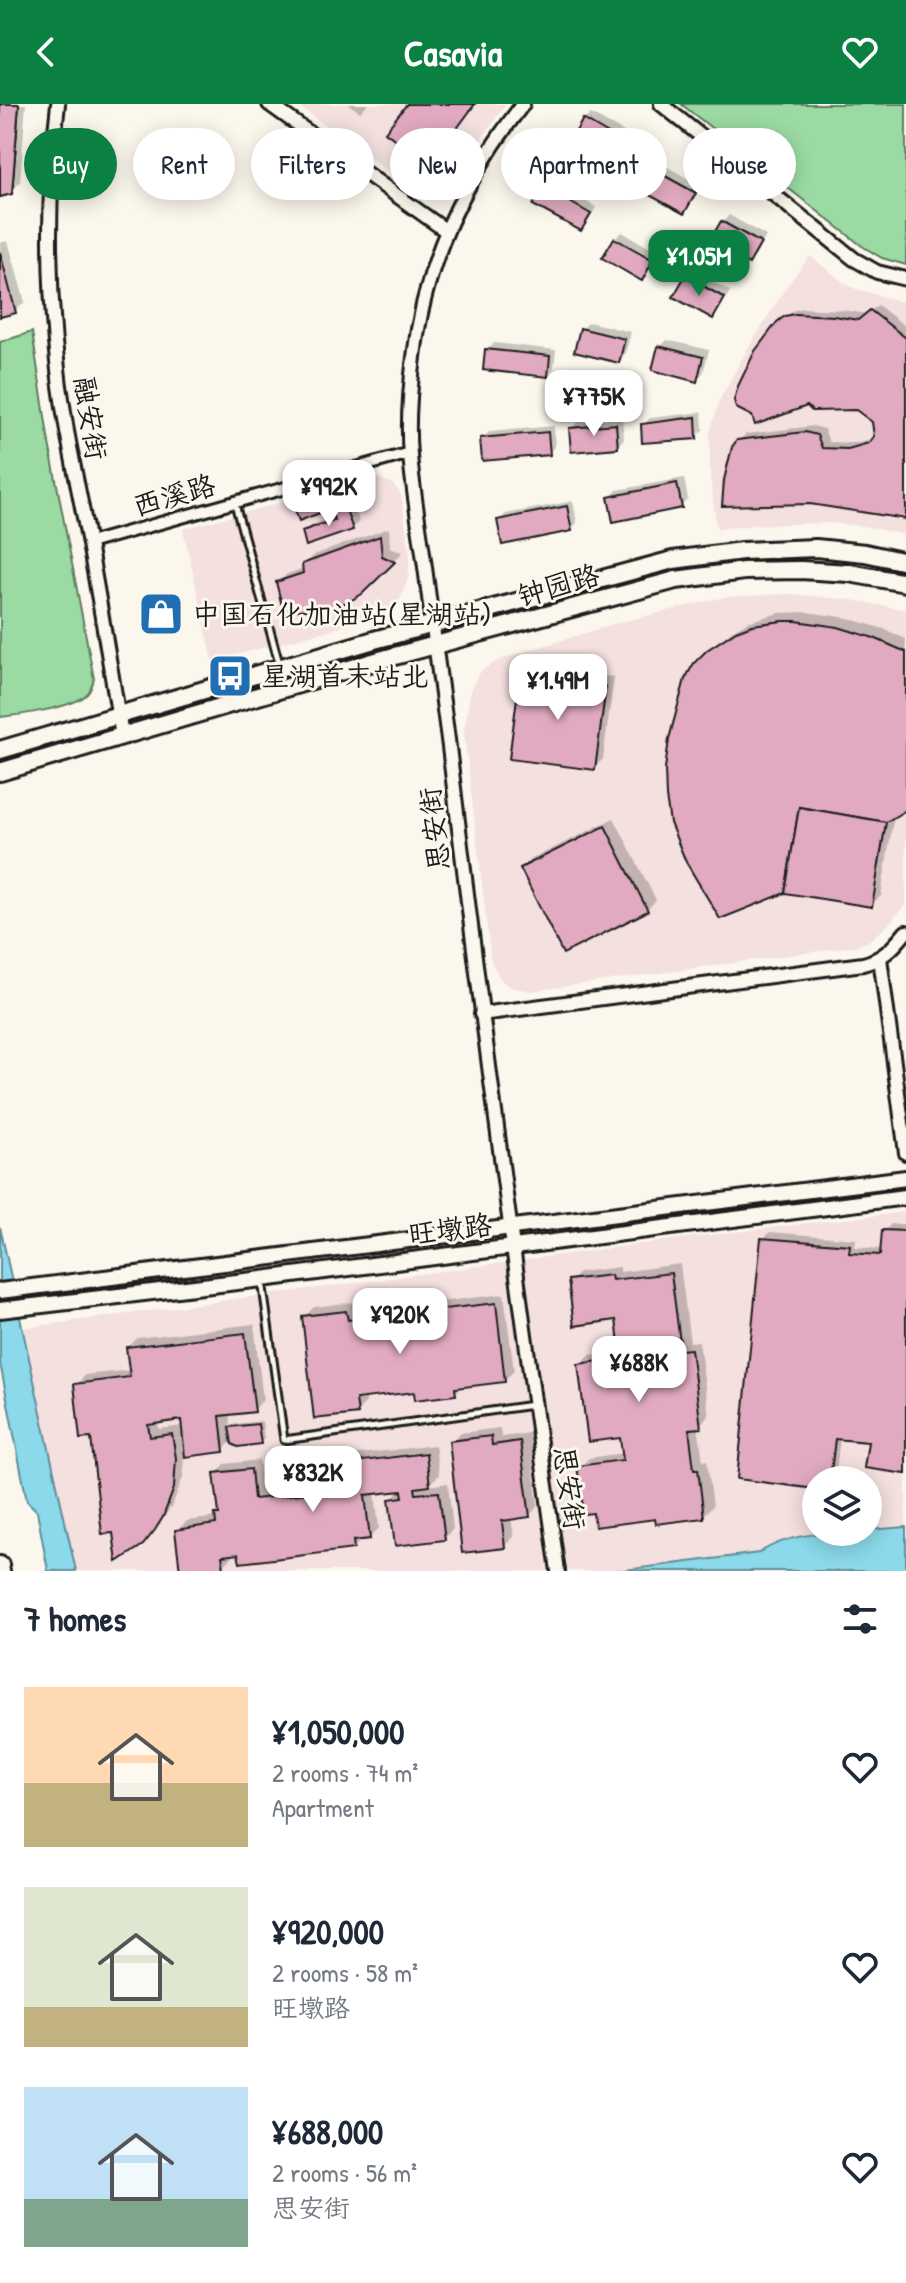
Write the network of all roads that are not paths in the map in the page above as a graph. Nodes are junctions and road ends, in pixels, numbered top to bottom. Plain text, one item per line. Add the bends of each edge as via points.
1 (58, 104) edge
2 (269, 104) edge
3 (523, 104) edge
4 (661, 104) edge
5 (445, 230) junction
6 (906, 279) edge
7 (410, 453) junction
8 (235, 503) junction
9 (89, 543) junction
10 (906, 562) edge
11 (906, 583) edge
12 (433, 625) junction
13 (436, 645) junction
14 (280, 667) junction
15 (119, 714) junction
16 (122, 736) junction
17 (0, 750) edge
18 (0, 772) edge
19 (906, 932) edge
20 (880, 958) junction
21 (481, 1014) junction
22 (906, 1153) edge
23 (906, 1178) edge
24 (906, 1197) edge
25 (510, 1229) junction
26 (512, 1247) junction
27 (262, 1279) junction
28 (0, 1291) edge
29 (0, 1310) edge
30 (534, 1405) junction
31 (0, 1565) edge
32 (1, 1571) edge
33 (558, 1571) edge

1 - 9 street, 融安街 via 49,215 56,351
2 - 5 street
3 - 5 street, 思安街 via 498,136
4 - 6 street via 854,259
5 - 7 street, 思安街 via 414,353
7 - 8 street, 西溪路
7 - 12 street, 思安街
8 - 9 street, 西溪路
8 - 14 lane
9 - 15 street, 融安街
10 - 12 main road, 钟园路 via 816,548 714,554 652,565
11 - 13 main road, 钟园路 via 801,570 698,576
12 - 13 street, 思安街
12 - 14 main road, 钟园路
13 - 16 main road, 钟园路
13 - 21 street, 思安街
14 - 15 main road, 钟园路
15 - 16 street, 融安街
15 - 17 main road, 钟园路
16 - 18 main road, 钟园路
19 - 20 street
20 - 21 street
20 - 22 street
21 - 25 street, 思安街
23 - 25 main road, 旺墩路
24 - 26 main road, 旺墩路
25 - 26 street, 思安街
25 - 28 main road, 旺墩路
26 - 27 main road, 旺墩路
26 - 30 street, 思安街
27 - 29 main road, 旺墩路
27 - 30 lane via 284,1440
30 - 33 street, 思安街
31 - 32 main road

